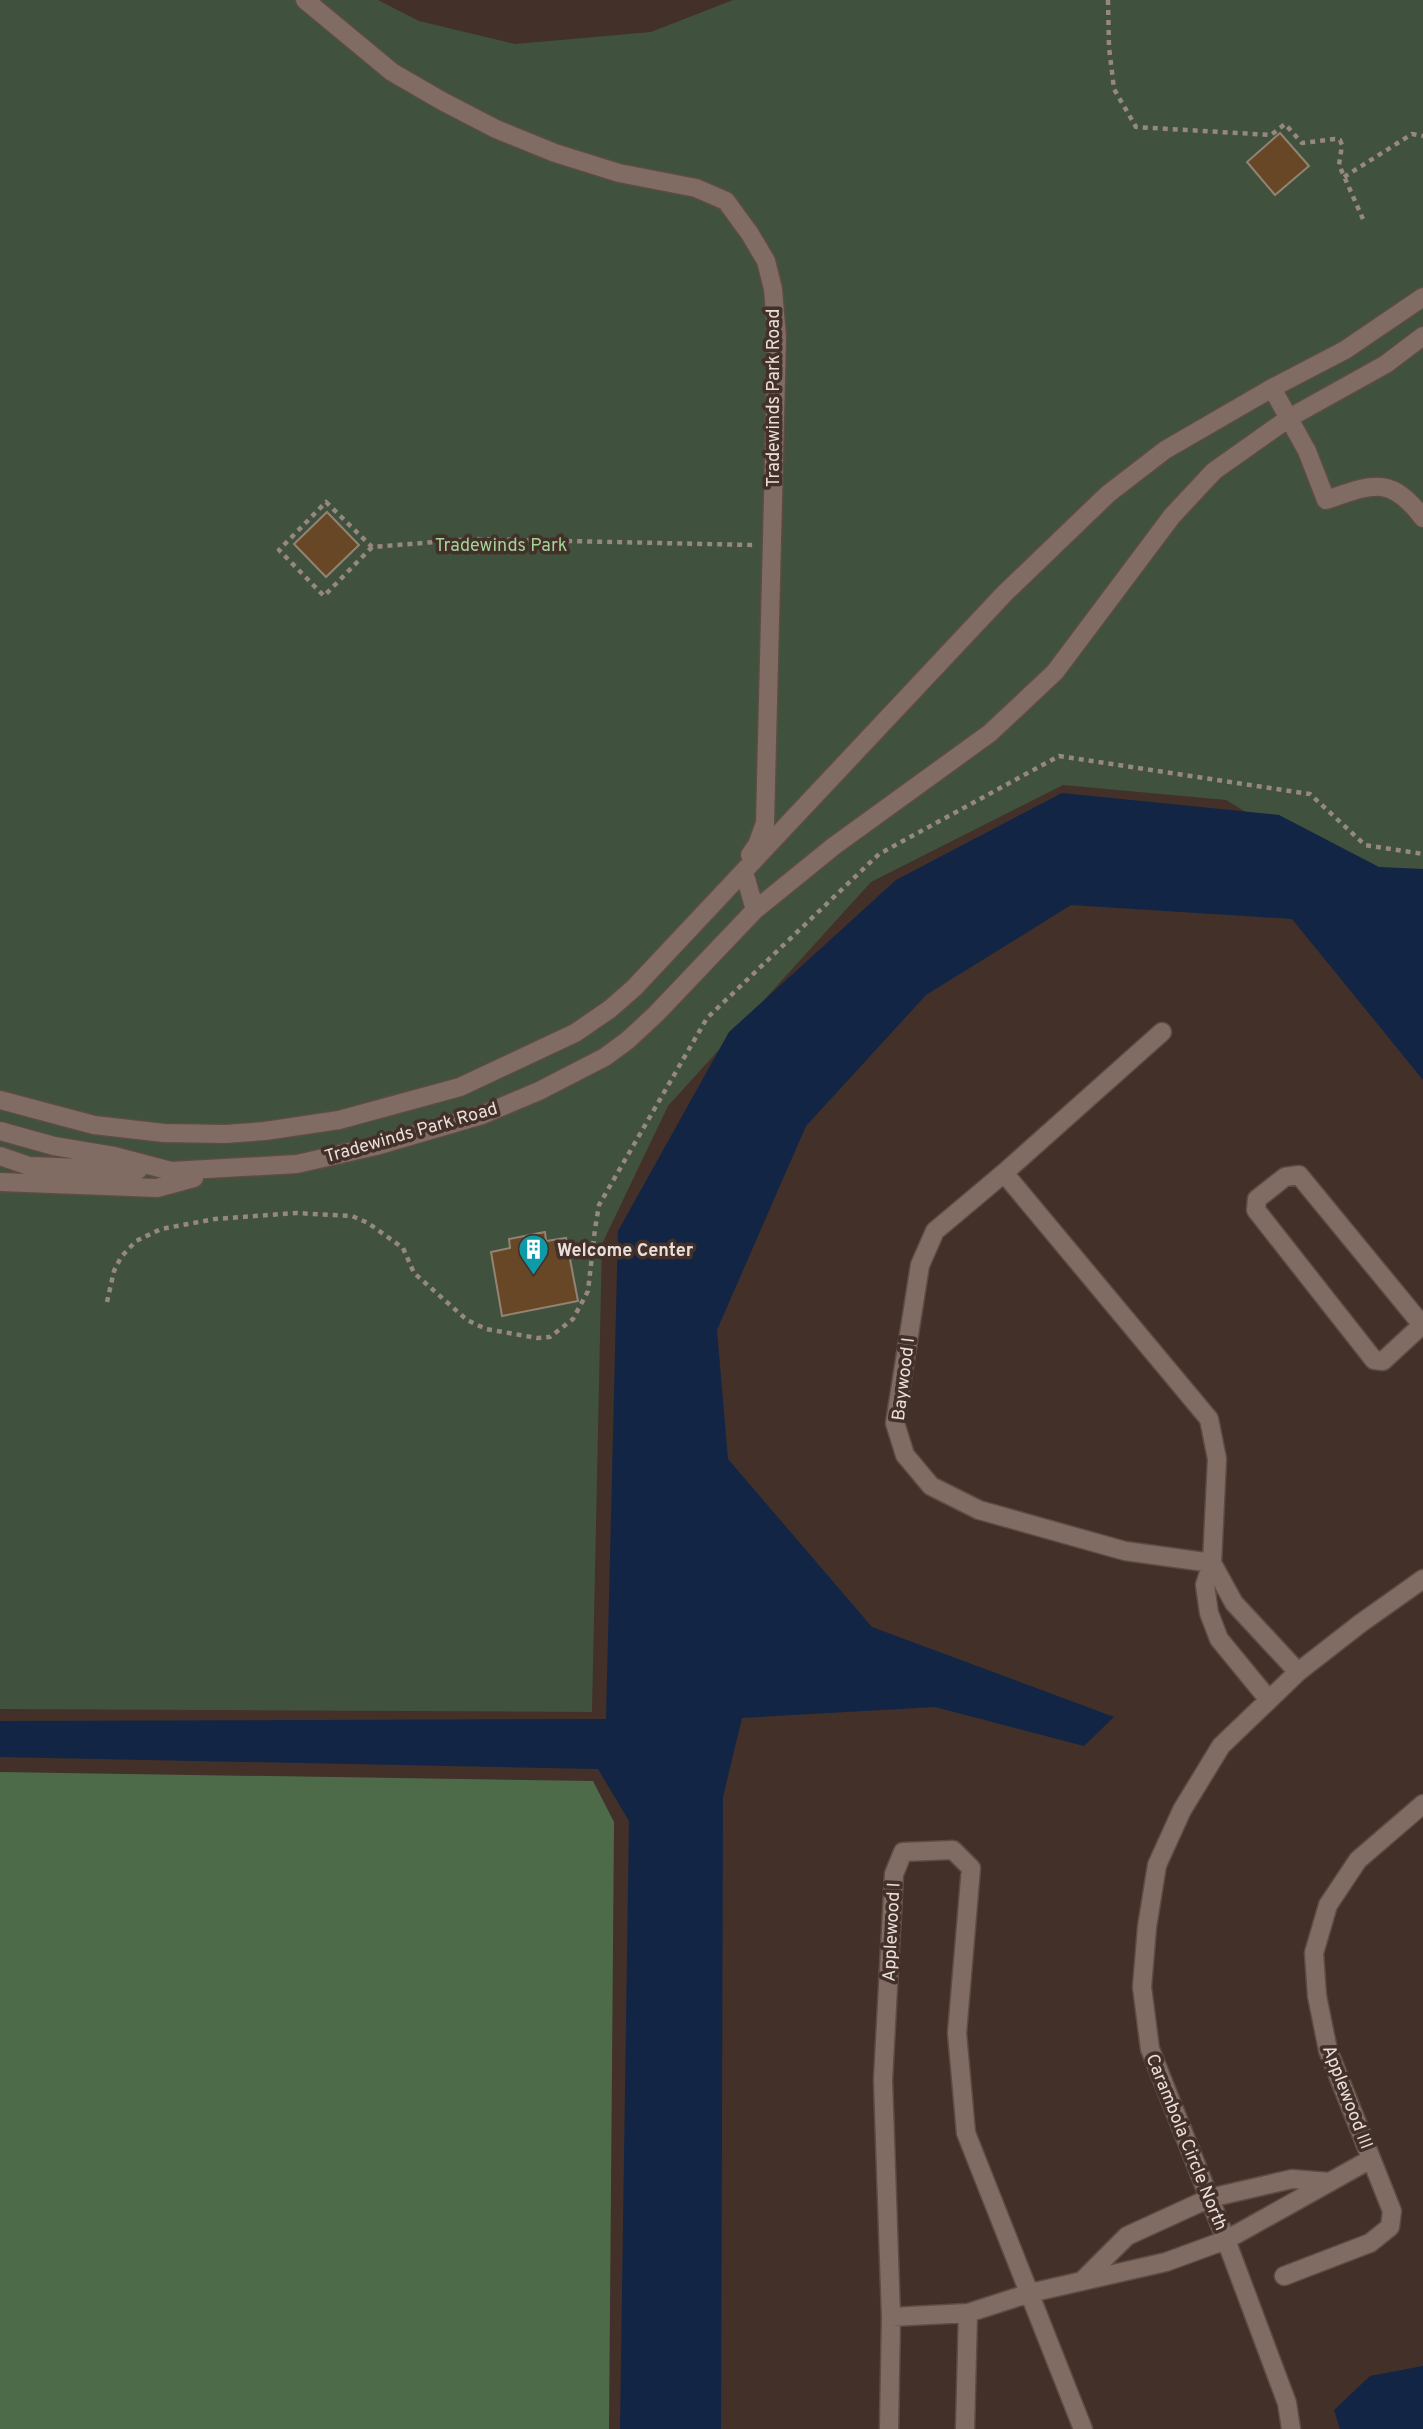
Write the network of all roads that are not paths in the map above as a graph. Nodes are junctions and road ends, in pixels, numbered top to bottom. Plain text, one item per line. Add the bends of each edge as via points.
1 (305, 0) edge
2 (1423, 297) edge
3 (1423, 336) edge
4 (1272, 388) junction
5 (1289, 418) junction
6 (1423, 518) edge
7 (744, 872) junction
8 (719, 899) junction
9 (755, 910) junction
10 (1162, 1032) dead end
11 (0, 1100) edge
12 (93, 1125) junction
13 (0, 1131) edge
14 (90, 1153) junction
15 (0, 1156) edge
16 (228, 1168) junction
17 (171, 1171) junction
18 (1004, 1173) junction
19 (0, 1182) edge
20 (1422, 1326) edge
21 (1212, 1563) junction
22 (1423, 1579) edge
23 (1298, 1672) junction
24 (1269, 1700) junction
25 (1423, 1804) edge
26 (1371, 2159) junction
27 (1329, 2182) junction
28 (1210, 2198) junction
29 (1226, 2240) junction
30 (1284, 2276) dead end
31 (1082, 2281) junction
32 (1030, 2292) junction
33 (968, 2313) junction
34 (891, 2317) junction
35 (889, 2429) edge
36 (965, 2429) edge
37 (1083, 2429) edge
38 (1291, 2429) edge

1 - 8 street, Tradewinds Park Road via 392,72 496,129 555,153 619,173 696,188 726,201 766,261 777,337 765,822 757,845
2 - 4 street, Tradewinds Park Road via 1345,350
3 - 5 street, Tradewinds Park Road via 1386,363
4 - 5 street
4 - 7 street, Tradewinds Park Road via 1165,450 1108,494 1005,593
5 - 6 street via 1326,500 1380,486 1412,504
5 - 9 street, Tradewinds Park Road via 1214,471 1172,516 1055,672 990,733 834,846
7 - 8 street, Tradewinds Park Road
7 - 9 street
8 - 12 street, Tradewinds Park Road via 610,1009 575,1033 460,1087 369,1113 265,1131 164,1133
9 - 16 street, Tradewinds Park Road via 628,1041 540,1091 482,1115 376,1146 297,1164
10 - 18 street, Baywood I
11 - 12 street, Tradewinds Park Road
12 - 14 street
13 - 14 street, Tradewinds Park Road
14 - 17 street, Tradewinds Park Road
15 - 17 street via 29,1166
16 - 17 street, Tradewinds Park Road
16 - 19 street via 157,1188
18 - 21 street via 1209,1419 1217,1459
18 - 21 street, Baywood I via 935,1231 920,1265 895,1423 905,1455 931,1486 979,1510 1125,1551
20 - 20 street via 1299,1175 1285,1177 1257,1199 1256,1210 1374,1360 1383,1361
21 - 23 street via 1234,1603
21 - 24 street via 1205,1585 1219,1639
22 - 23 street, Carambola Circle North
23 - 24 street, Carambola Circle North
24 - 28 street, Carambola Circle North via 1221,1746 1182,1810 1157,1866 1147,1927 1142,1987 1150,2049
25 - 26 street, Applewood III via 1358,1860 1328,1905 1314,1953 1328,2050
26 - 27 street
26 - 30 street, Applewood III via 1392,2211 1390,2227 1370,2243
27 - 28 street via 1292,2179
27 - 29 street
28 - 29 street, Carambola Circle North
28 - 31 street via 1127,2236
29 - 31 street via 1166,2262
29 - 38 street, Carambola Circle North via 1287,2403
31 - 32 street
32 - 33 street
32 - 34 street, Applewood I via 966,2133 957,2033 971,1868 953,1850 903,1852 894,1874 883,2080
32 - 37 street, Applewood I
33 - 34 street
33 - 36 street
34 - 35 street, Applewood I

